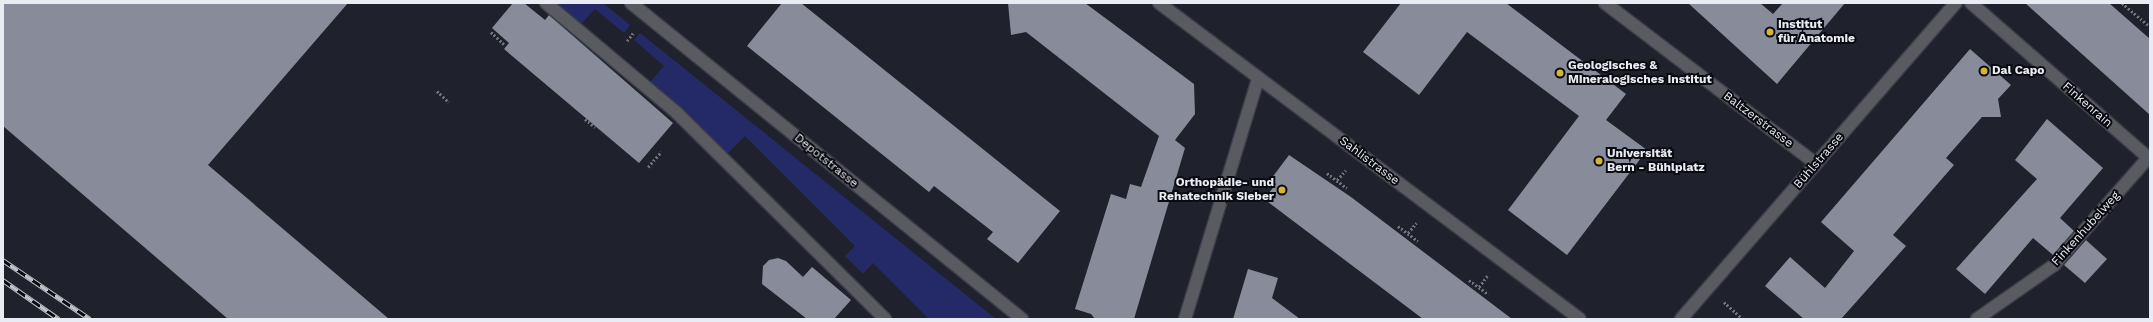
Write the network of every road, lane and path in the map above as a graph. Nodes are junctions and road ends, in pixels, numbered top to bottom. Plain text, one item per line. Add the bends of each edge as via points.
1 (546, 3) edge
2 (631, 3) edge
3 (1159, 3) edge
4 (1605, 3) edge
5 (1956, 3) edge
6 (1971, 3) edge
7 (2122, 3) edge
8 (2148, 25) dead end
9 (491, 32) dead end
10 (505, 45) dead end
11 (1258, 78) junction
12 (437, 92) dead end
13 (449, 102) dead end
14 (585, 118) dead end
15 (595, 127) dead end
16 (661, 152) dead end
17 (2149, 158) edge
18 (1816, 164) junction
19 (648, 167) dead end
20 (1344, 172) dead end
21 (1327, 173) dead end
22 (1337, 180) junction
23 (1347, 188) dead end
24 (1415, 225) dead end
25 (1398, 226) dead end
26 (1408, 234) junction
27 (1418, 241) dead end
28 (1486, 278) dead end
29 (1469, 280) dead end
30 (1479, 287) junction
31 (1488, 294) dead end
32 (1723, 302) dead end
33 (885, 319) edge
34 (1022, 319) edge
35 (1185, 319) edge
36 (1580, 319) edge
37 (1681, 319) edge
38 (1743, 319) edge
39 (1977, 319) edge

1 - 33 street via 677,113
2 - 34 street, Depotstrasse
3 - 11 street, Sahlistrasse
4 - 18 street, Baltzerstrasse
5 - 18 street, Bühlstrasse
6 - 17 street, Finkenrain
7 - 8 path
9 - 10 path
11 - 35 street
11 - 36 street, Sahlistrasse
12 - 13 path
14 - 15 path
16 - 19 path
17 - 39 street, Finkenhubelweg via 2054,265
18 - 37 street, Bühlstrasse
20 - 22 path
21 - 22 path
22 - 23 path
24 - 26 path
25 - 26 path
26 - 27 path
28 - 30 path
29 - 30 path
30 - 31 path
32 - 38 path

